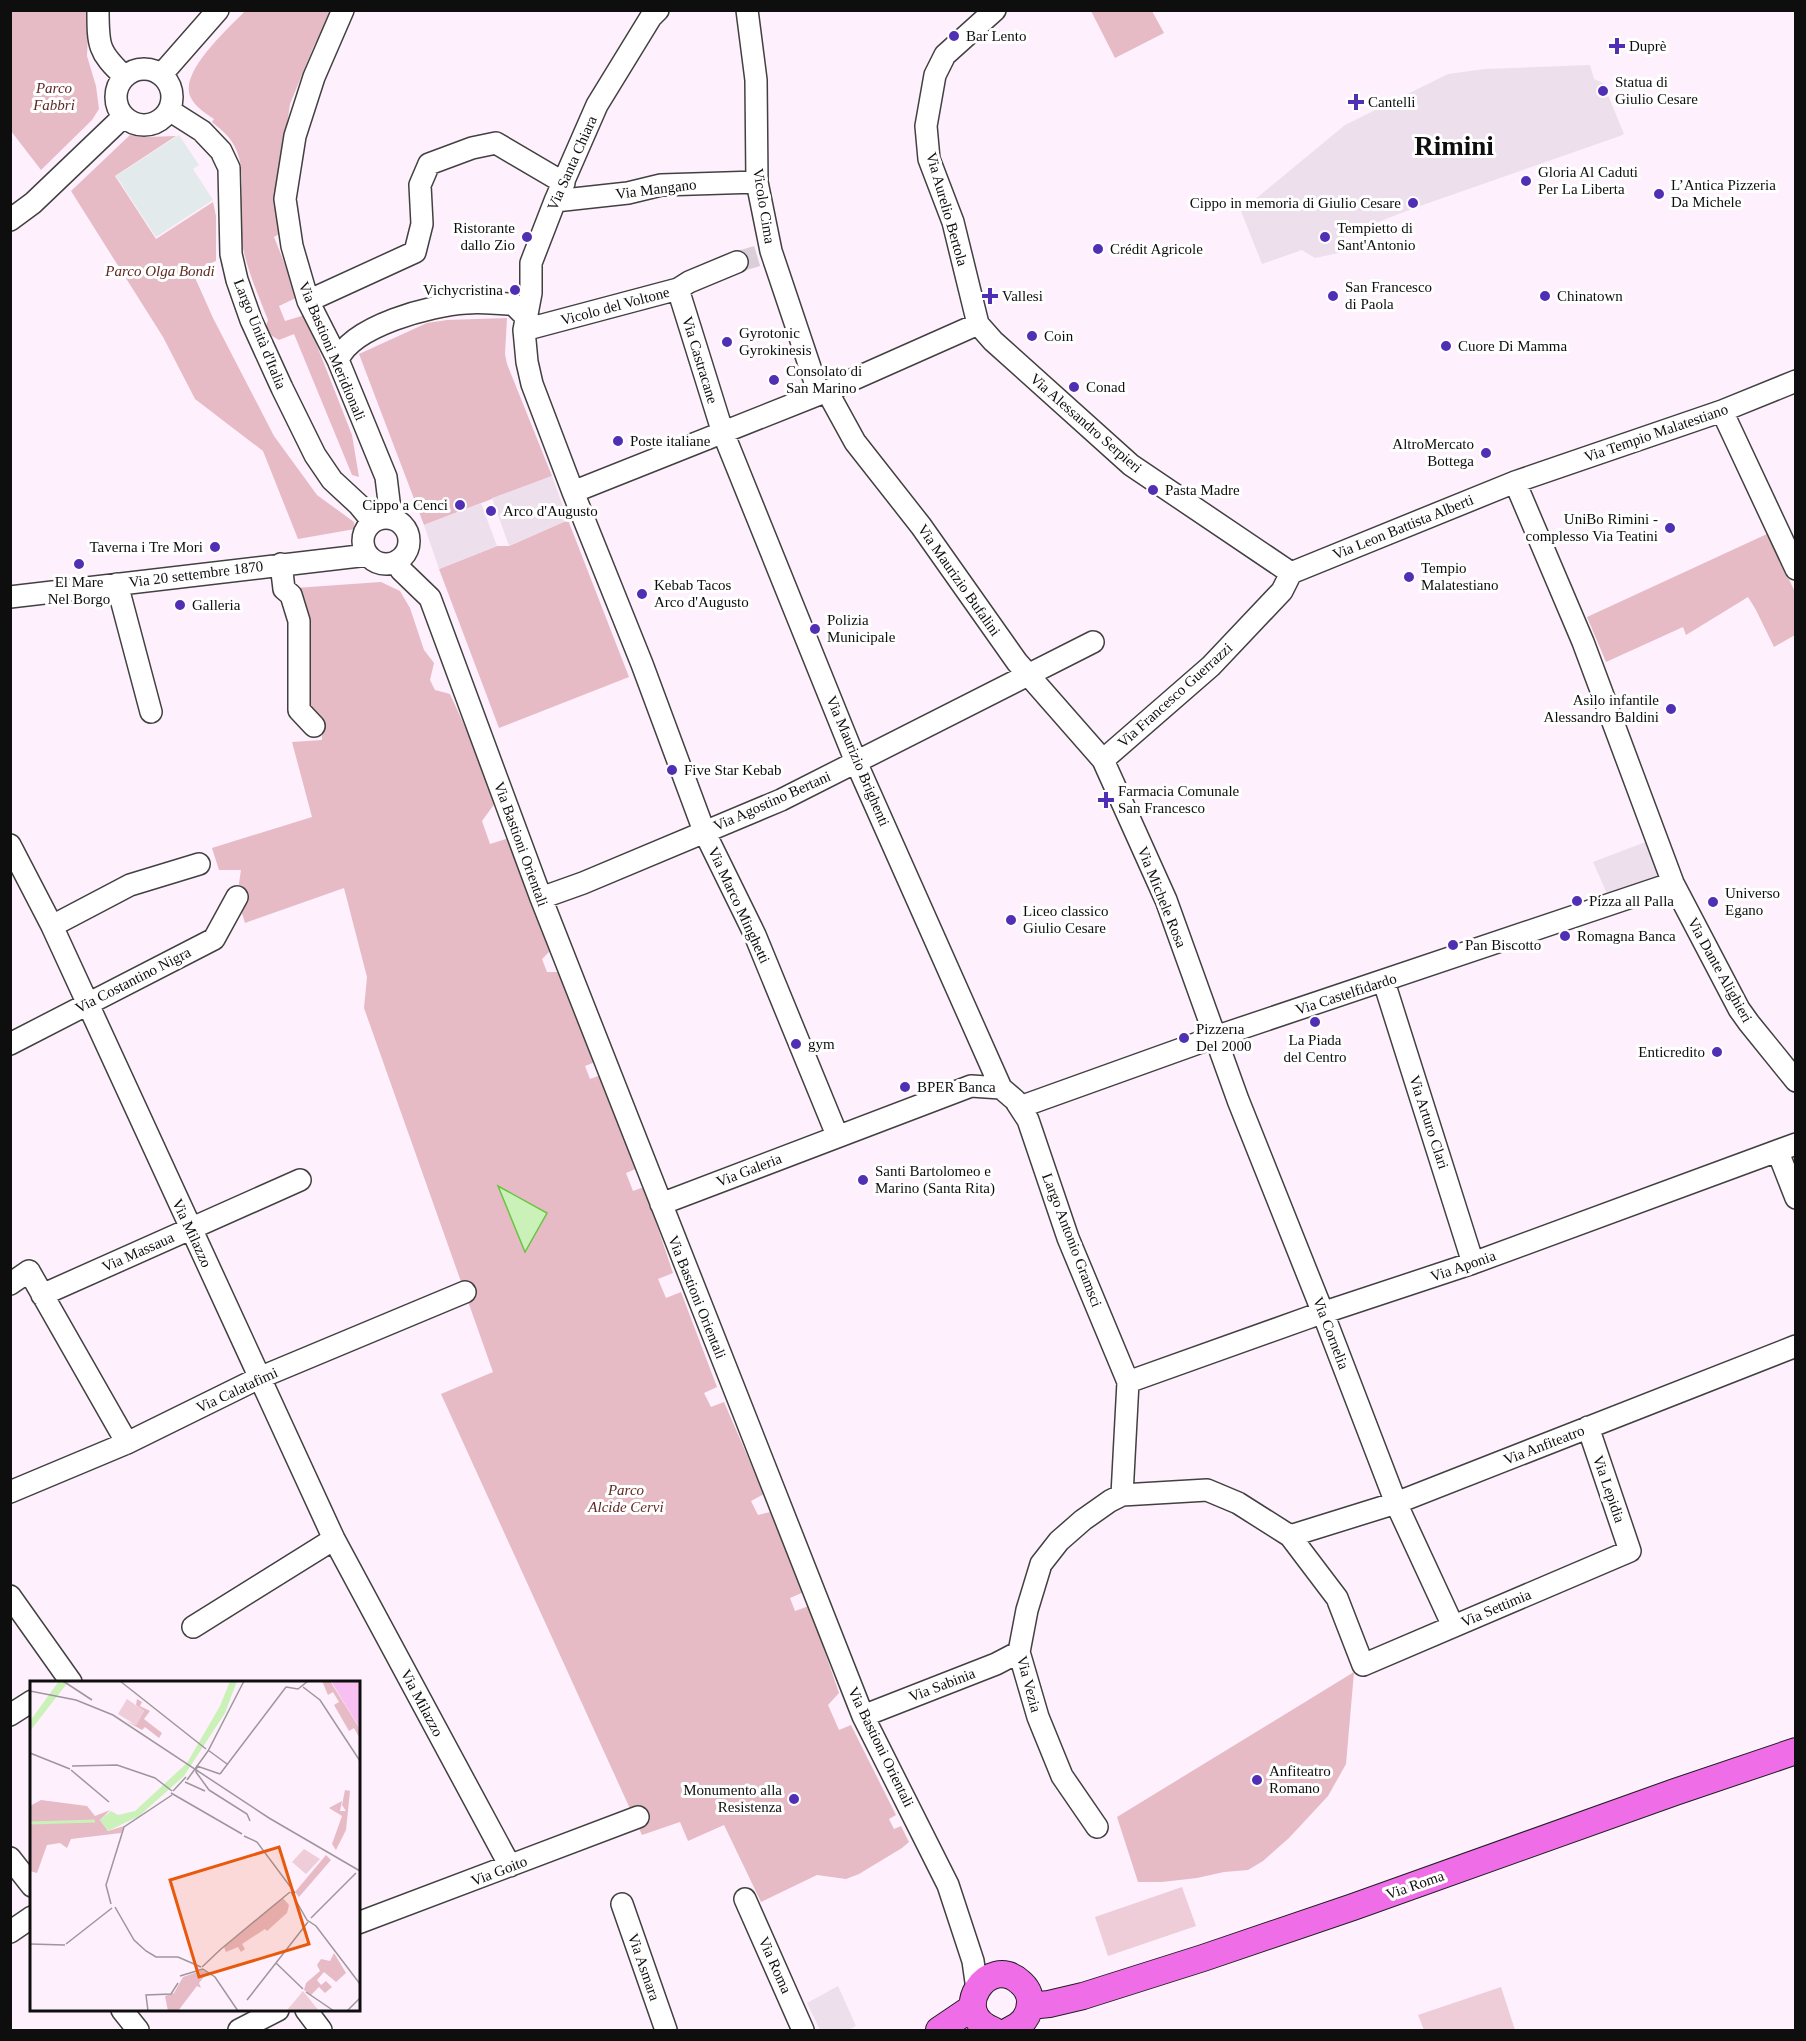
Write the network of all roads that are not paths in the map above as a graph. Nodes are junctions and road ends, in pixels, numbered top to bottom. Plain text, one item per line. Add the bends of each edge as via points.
1 (98, 10) edge
2 (218, 10) edge
3 (342, 10) edge
4 (658, 10) edge
5 (747, 10) edge
6 (995, 10) edge
7 (161, 75) junction
8 (124, 76) junction
9 (169, 110) junction
10 (123, 117) junction
11 (756, 182) junction
12 (559, 192) junction
13 (10, 220) edge
14 (737, 262) tunnel mouth
15 (678, 289) junction
16 (308, 301) junction
17 (524, 323) junction
18 (978, 324) junction
19 (338, 360) junction
20 (1796, 381) edge
21 (823, 392) junction
22 (1722, 411) junction
23 (722, 430) junction
24 (1515, 482) junction
25 (573, 492) junction
26 (382, 520) junction
27 (368, 555) junction
28 (397, 561) junction
29 (281, 564) junction
30 (1796, 569) edge
31 (1291, 573) junction
32 (117, 584) junction
33 (10, 597) edge
34 (1093, 642) dead end
35 (1029, 676) junction
36 (151, 712) dead end
37 (314, 726) dead end
38 (1103, 760) junction
39 (856, 762) junction
40 (704, 831) junction
41 (11, 847) edge
42 (199, 864) dead end
43 (1673, 883) junction
44 (237, 897) dead end
45 (541, 898) junction
46 (52, 926) junction
47 (1384, 982) junction
48 (86, 1004) junction
49 (1215, 1037) junction
50 (10, 1044) edge
51 (1796, 1081) edge
52 (1012, 1098) junction
53 (837, 1135) junction
54 (1787, 1148) edge
55 (300, 1180) dead end
56 (1796, 1198) edge
57 (661, 1204) junction
58 (190, 1228) junction
59 (1473, 1263) junction
60 (10, 1284) edge
61 (465, 1292) dead end
62 (42, 1295) junction
63 (1323, 1313) junction
64 (1796, 1346) edge
65 (260, 1378) junction
66 (1128, 1382) junction
67 (1588, 1427) junction
68 (127, 1443) junction
69 (10, 1492) edge
70 (1122, 1495) junction
71 (1396, 1503) junction
72 (1290, 1536) junction
73 (334, 1539) junction
74 (1630, 1551) joint
75 (10, 1596) edge
76 (1453, 1626) junction
77 (193, 1627) dead end
78 (1020, 1652) junction
79 (1363, 1665) joint
80 (65, 1681) edge
81 (30, 1702) edge
82 (10, 1715) edge
83 (863, 1716) junction
84 (1796, 1751) edge
85 (638, 1817) dead end
86 (1097, 1827) dead end
87 (10, 1858) edge
88 (510, 1866) junction
89 (30, 1883) edge
90 (745, 1899) dead end
91 (622, 1904) dead end
92 (30, 1918) edge
93 (360, 1922) edge
94 (10, 1932) edge
95 (975, 1998) junction
96 (1030, 2006) junction
97 (123, 2011) edge
98 (276, 2011) edge
99 (307, 2011) edge
100 (996, 2030) edge
101 (138, 2031) edge
102 (239, 2031) edge
103 (321, 2031) edge
104 (666, 2031) edge
105 (803, 2031) edge
106 (939, 2031) edge

1 - 8 street via 98,44
2 - 7 street
3 - 16 street, Via Bastioni Meridionali via 295,136 285,199 292,246
4 - 12 street, Via Santa Chiara via 597,105
5 - 11 street, Vicolo Cima via 756,80
6 - 18 street, Via Aurelio Bertola via 945,55 935,75 926,126 929,159 953,222
7 - 8 street via 139,69
7 - 9 street via 171,91
8 - 10 street via 116,100
9 - 10 street via 149,125 131,123
9 - 26 street, Largo Unità d'Italia via 202,131 221,150 229,168 231,254 237,280 251,320 315,455 332,480
10 - 13 street
11 - 12 street, Via Mangano via 661,185 628,193
11 - 21 street, Vicolo Cima via 767,252
12 - 16 street via 496,143 429,164 420,185 422,224 415,252
12 - 17 street, Via Santa Chiara via 531,263 531,293
14 - 15 street, Vicolo del Voltone
15 - 17 street, Vicolo del Voltone
15 - 23 street, Via Castracane
16 - 19 street, Via Bastioni Meridionali
17 - 19 street via 513,304 467,302 418,310 356,338 346,345
17 - 25 street, Via Santa Chiara via 532,384
18 - 21 street
18 - 31 street, Via Alessandro Serpieri via 1131,465
19 - 26 street, Via Bastioni Meridionali via 386,477
20 - 22 street, Via Tempio Malatestiano
21 - 23 street
21 - 35 street, Via Maurizio Bufalini via 855,442
22 - 24 street, Via Tempio Malatestiano
22 - 30 street
23 - 25 street
23 - 39 street, Via Maurizio Brighenti
24 - 31 street, Via Leon Battista Alberti
24 - 43 street, Via Dante Alighieri via 1583,642
25 - 40 street, Via Marco Minghetti
26 - 27 street via 364,537
26 - 28 street via 402,524 409,534 406,552
27 - 28 street via 382,563
27 - 29 street
28 - 45 street, Via Bastioni Orientali via 401,570 430,598
29 - 32 street, Via 20 settembre 1870
29 - 37 street, Via 20 settembre 1870 via 284,589 291,595 299,621 298,710
31 - 38 street, Via Francesco Guerrazzi via 1282,591 1211,666
32 - 33 street, Via 20 settembre 1870
32 - 36 street, Via 20 settembre 1870
34 - 35 street, Via Agostino Bertani
35 - 38 street, Via Maurizio Bufalini
35 - 39 street, Via Agostino Bertani
38 - 49 street, Via Michele Rosa via 1166,900
39 - 40 street, Via Agostino Bertani via 781,800
39 - 52 street, Via Maurizio Brighenti
40 - 45 street, Via Agostino Bertani
40 - 53 street, Via Marco Minghetti via 755,935
41 - 46 street, Via Milazzo
42 - 46 street via 130,885
43 - 47 street, Via Castelfidardo
43 - 51 street, Via Dante Alighieri via 1744,1016
44 - 48 street, Via Costantino Nigra via 214,939
45 - 57 street, Via Bastioni Orientali
46 - 48 street, Via Milazzo
47 - 49 street, Via Castelfidardo
47 - 59 street, Via Arturo Clari
48 - 50 street, Via Costantino Nigra
48 - 58 street, Via Milazzo
49 - 52 street, Via Castelfidardo
49 - 63 street, Via Cornelia
52 - 53 street, Via Galeria via 971,1086
52 - 66 street, Largo Antonio Gramsci via 1028,1120 1068,1238
53 - 57 street, Via Galeria
54 - 56 street
54 - 59 street, Via Aponia
55 - 58 street, Via Massaua
57 - 83 street, Via Bastioni Orientali
58 - 62 street, Via Massaua
58 - 65 street, Via Milazzo
59 - 63 street, Via Aponia
60 - 62 street via 29,1271
61 - 65 street, Via Calatafimi
62 - 68 street
63 - 66 street, Via Aponia
63 - 71 street, Via Cornelia
64 - 67 street, Via Anfiteatro
65 - 68 street, Via Calatafimi
65 - 73 street, Via Milazzo
66 - 70 street
67 - 71 street, Via Anfiteatro
67 - 74 street, Via Lepidia
68 - 69 street, Via Calatafimi
70 - 72 street, Via Vezia via 1207,1490 1238,1503
70 - 78 street, Via Vezia via 1083,1520 1041,1564
71 - 72 street, Via Anfiteatro
71 - 76 street, Via Cornelia
72 - 79 street, Via Vezia via 1337,1598
73 - 77 street
73 - 88 street, Via Milazzo
74 - 76 street, Via Settimia
75 - 80 street
76 - 79 street, Via Settimia
78 - 83 street, Via Sabinia
78 - 86 street, Via Vezia via 1038,1717 1062,1776
81 - 82 street
83 - 95 street, Via Bastioni Orientali via 948,1885 973,1961
84 - 96 main road, Via Roma via 1203,1958 1083,1996
85 - 88 street, Via Goito
87 - 89 street
88 - 93 street, Via Goito
90 - 105 street, Via Roma
91 - 104 street, Via Asmara
92 - 94 street
95 - 96 main road via 987,1978 1009,1975 1027,1990
95 - 100 main road via 979,2021
95 - 106 main road
96 - 100 main road via 1024,2020
97 - 101 street
98 - 102 street
99 - 103 street

